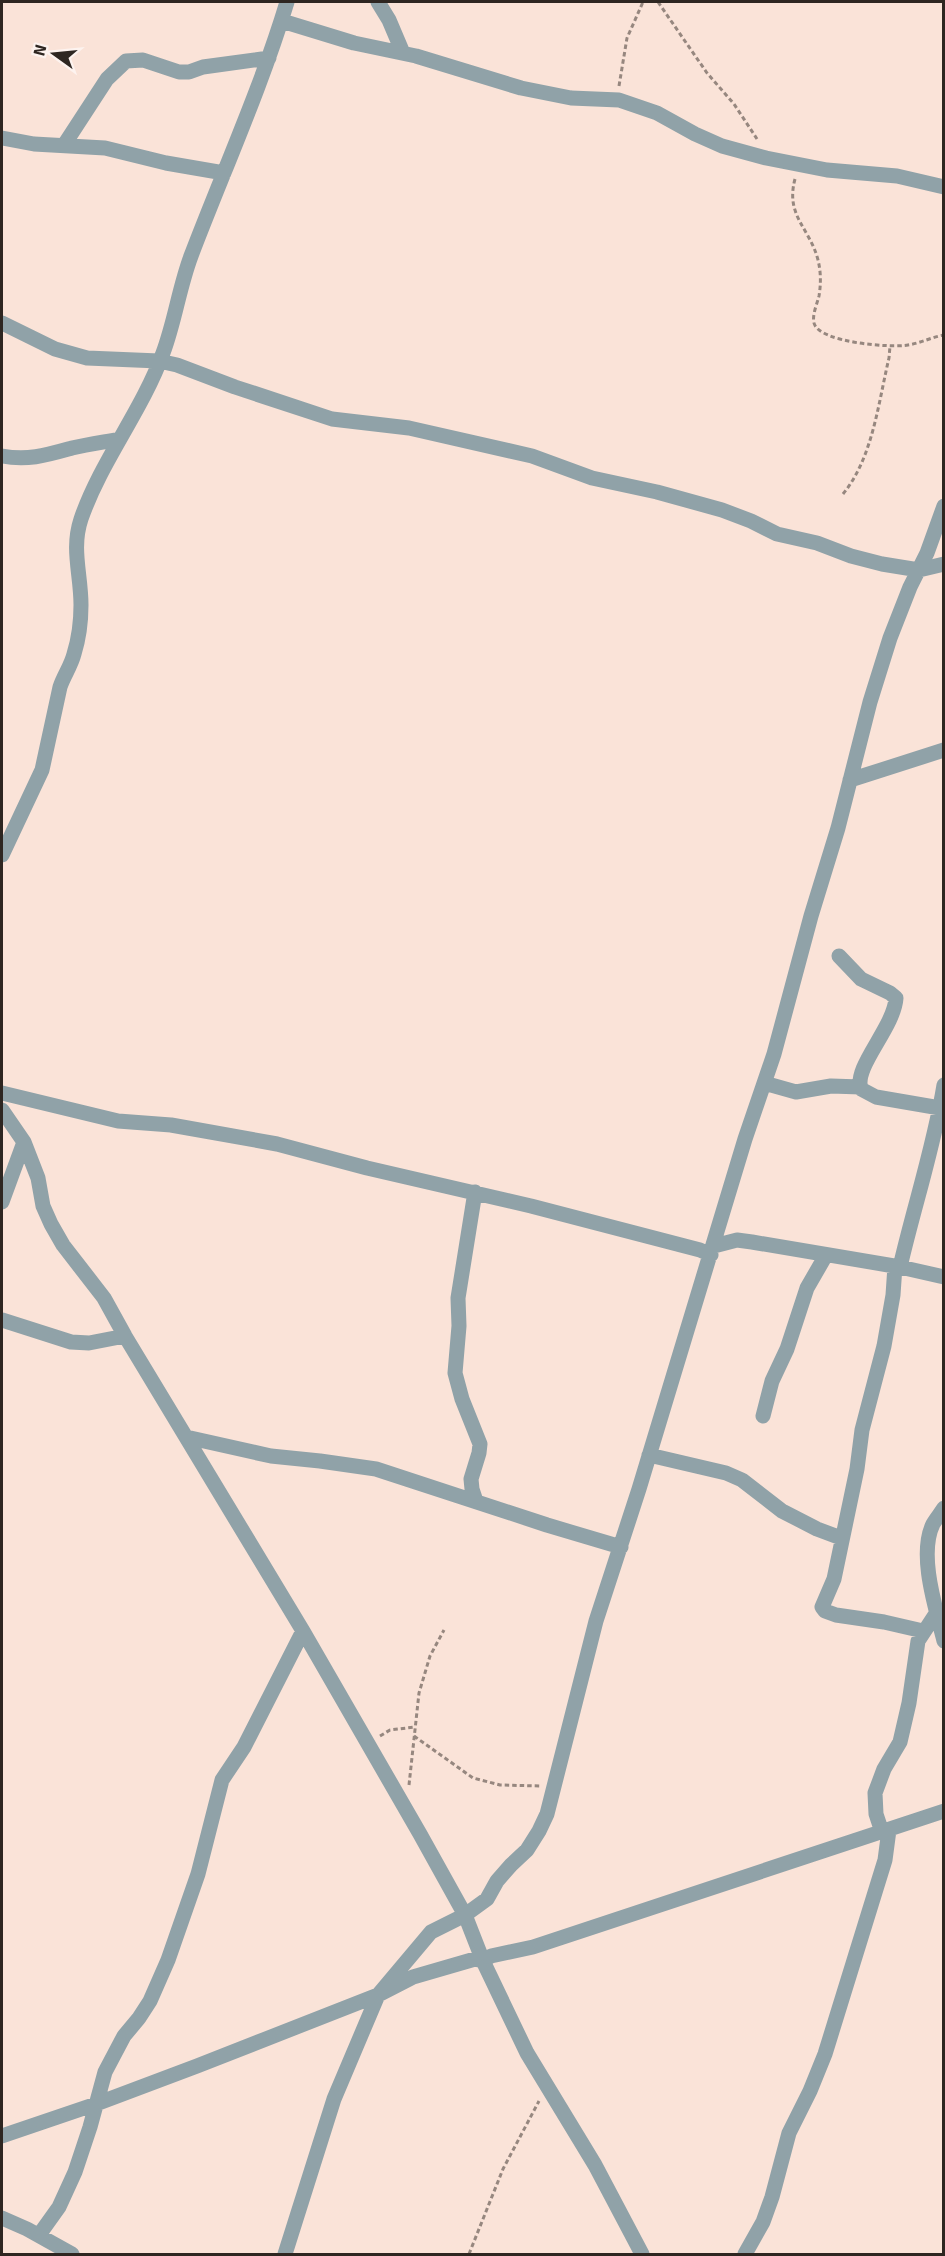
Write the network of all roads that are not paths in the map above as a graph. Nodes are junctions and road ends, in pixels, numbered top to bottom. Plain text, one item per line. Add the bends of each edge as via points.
1 (287, 2) edge
2 (378, 2) edge
3 (282, 21) junction
4 (403, 54) junction
5 (269, 58) junction
6 (2, 138) edge
7 (64, 145) junction
8 (224, 173) junction
9 (944, 187) edge
10 (2, 323) edge
11 (159, 361) junction
12 (120, 439) junction
13 (2, 456) edge
14 (944, 506) edge
15 (944, 564) edge
16 (919, 570) junction
17 (944, 750) edge
18 (850, 780) junction
19 (2, 855) edge
20 (839, 956) dead end
21 (764, 1083) junction
22 (944, 1085) edge
23 (861, 1087) junction
24 (2, 1093) edge
25 (2, 1110) edge
26 (941, 1110) edge
27 (24, 1142) junction
28 (475, 1192) junction
29 (2, 1202) edge
30 (712, 1250) junction
31 (826, 1255) junction
32 (897, 1266) junction
33 (944, 1277) edge
34 (2, 1320) edge
35 (124, 1336) junction
36 (763, 1416) dead end
37 (186, 1437) junction
38 (649, 1455) junction
39 (476, 1501) junction
40 (944, 1508) edge
41 (841, 1538) junction
42 (621, 1546) junction
43 (937, 1612) junction
44 (303, 1630) junction
45 (923, 1632) junction
46 (944, 1641) edge
47 (944, 1811) edge
48 (886, 1831) junction
49 (465, 1915) junction
50 (483, 1961) junction
51 (378, 1995) junction
52 (96, 2104) junction
53 (2, 2136) edge
54 (2, 2218) edge
55 (39, 2235) junction
56 (72, 2254) edge
57 (285, 2254) edge
58 (642, 2254) edge
59 (745, 2254) edge

1 - 3 street
2 - 4 street
3 - 4 street
3 - 5 street
4 - 9 street via 544,93 619,100 657,113 722,147 772,160 897,176
5 - 7 street via 203,66 189,72 143,60 126,61 107,79
5 - 8 street
6 - 7 street
7 - 8 street via 105,148
8 - 11 street via 190,258
10 - 11 street via 55,349 87,358
11 - 12 street
11 - 16 street via 317,415 349,423 410,428 532,456 592,478 722,510 777,534 882,564
12 - 13 street via 34,459
12 - 19 street via 90,497 76,536 81,605 78,638 60,687 42,770
14 - 16 street
15 - 16 street
16 - 18 street via 890,638
17 - 18 street
18 - 21 street
20 - 23 street via 861,979 896,998 890,1022 860,1076
21 - 23 street via 796,1092 831,1086
21 - 30 street
22 - 26 street
23 - 26 street via 876,1097
24 - 28 street via 118,1121 248,1138
25 - 27 street
26 - 32 street
27 - 29 street
27 - 35 street via 51,1224 104,1298
28 - 30 street
28 - 39 street via 458,1298 455,1373 480,1444 471,1479
30 - 31 street via 737,1240
30 - 38 street
31 - 32 street
31 - 36 street via 807,1288
32 - 33 street
32 - 41 street via 884,1346 862,1430
34 - 35 street via 71,1342 89,1343
35 - 37 street
37 - 39 street via 271,1456 376,1469
37 - 44 street
38 - 41 street via 726,1473 742,1480 782,1511
38 - 42 street
39 - 42 street
40 - 43 street via 928,1541 927,1559
41 - 45 street via 834,1579 823,1609
42 - 49 street via 597,1621 547,1814 527,1850 497,1881 487,1899
43 - 45 street
43 - 46 street
44 - 49 street
44 - 52 street via 222,1780 198,1874 168,1960 150,2001 124,2036 105,2072
45 - 48 street via 918,1641 900,1742 884,1768 876,1793 876,1814
47 - 48 street
48 - 50 street
48 - 59 street via 885,1860 825,2054 789,2133 763,2222
49 - 50 street
49 - 51 street via 431,1932
50 - 51 street via 475,1959 413,1977
50 - 58 street via 527,2053 595,2165
51 - 52 street
51 - 57 street via 334,2099
52 - 53 street
52 - 55 street via 65,2196
54 - 55 street
55 - 56 street

